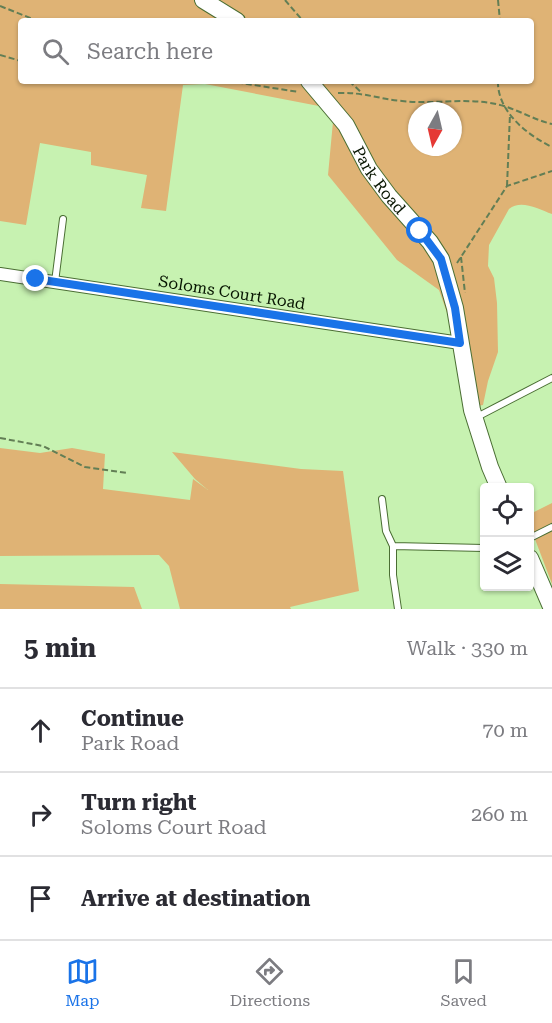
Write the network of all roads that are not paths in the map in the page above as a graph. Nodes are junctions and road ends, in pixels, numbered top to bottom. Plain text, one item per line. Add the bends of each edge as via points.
1 (203, 0) edge
2 (232, 18) edge
3 (311, 84) edge
4 (63, 219) dead end
5 (0, 274) edge
6 (55, 282) junction
7 (460, 343) junction
8 (552, 378) edge
9 (475, 418) junction
10 (497, 483) edge
11 (382, 499) dead end
12 (552, 527) edge
13 (532, 537) edge
14 (393, 546) junction
15 (480, 548) edge
16 (534, 567) edge
17 (398, 609) edge
18 (552, 609) edge

1 - 2 street
3 - 7 street, Park Road via 345,125 389,196 441,259
4 - 6 lane
5 - 6 street, Soloms Court Road
6 - 7 street, Soloms Court Road
7 - 9 street, Park Road
8 - 9 lane
9 - 10 street, Park Road
11 - 14 lane via 386,531
12 - 13 lane
14 - 15 lane
14 - 17 lane
16 - 18 street

